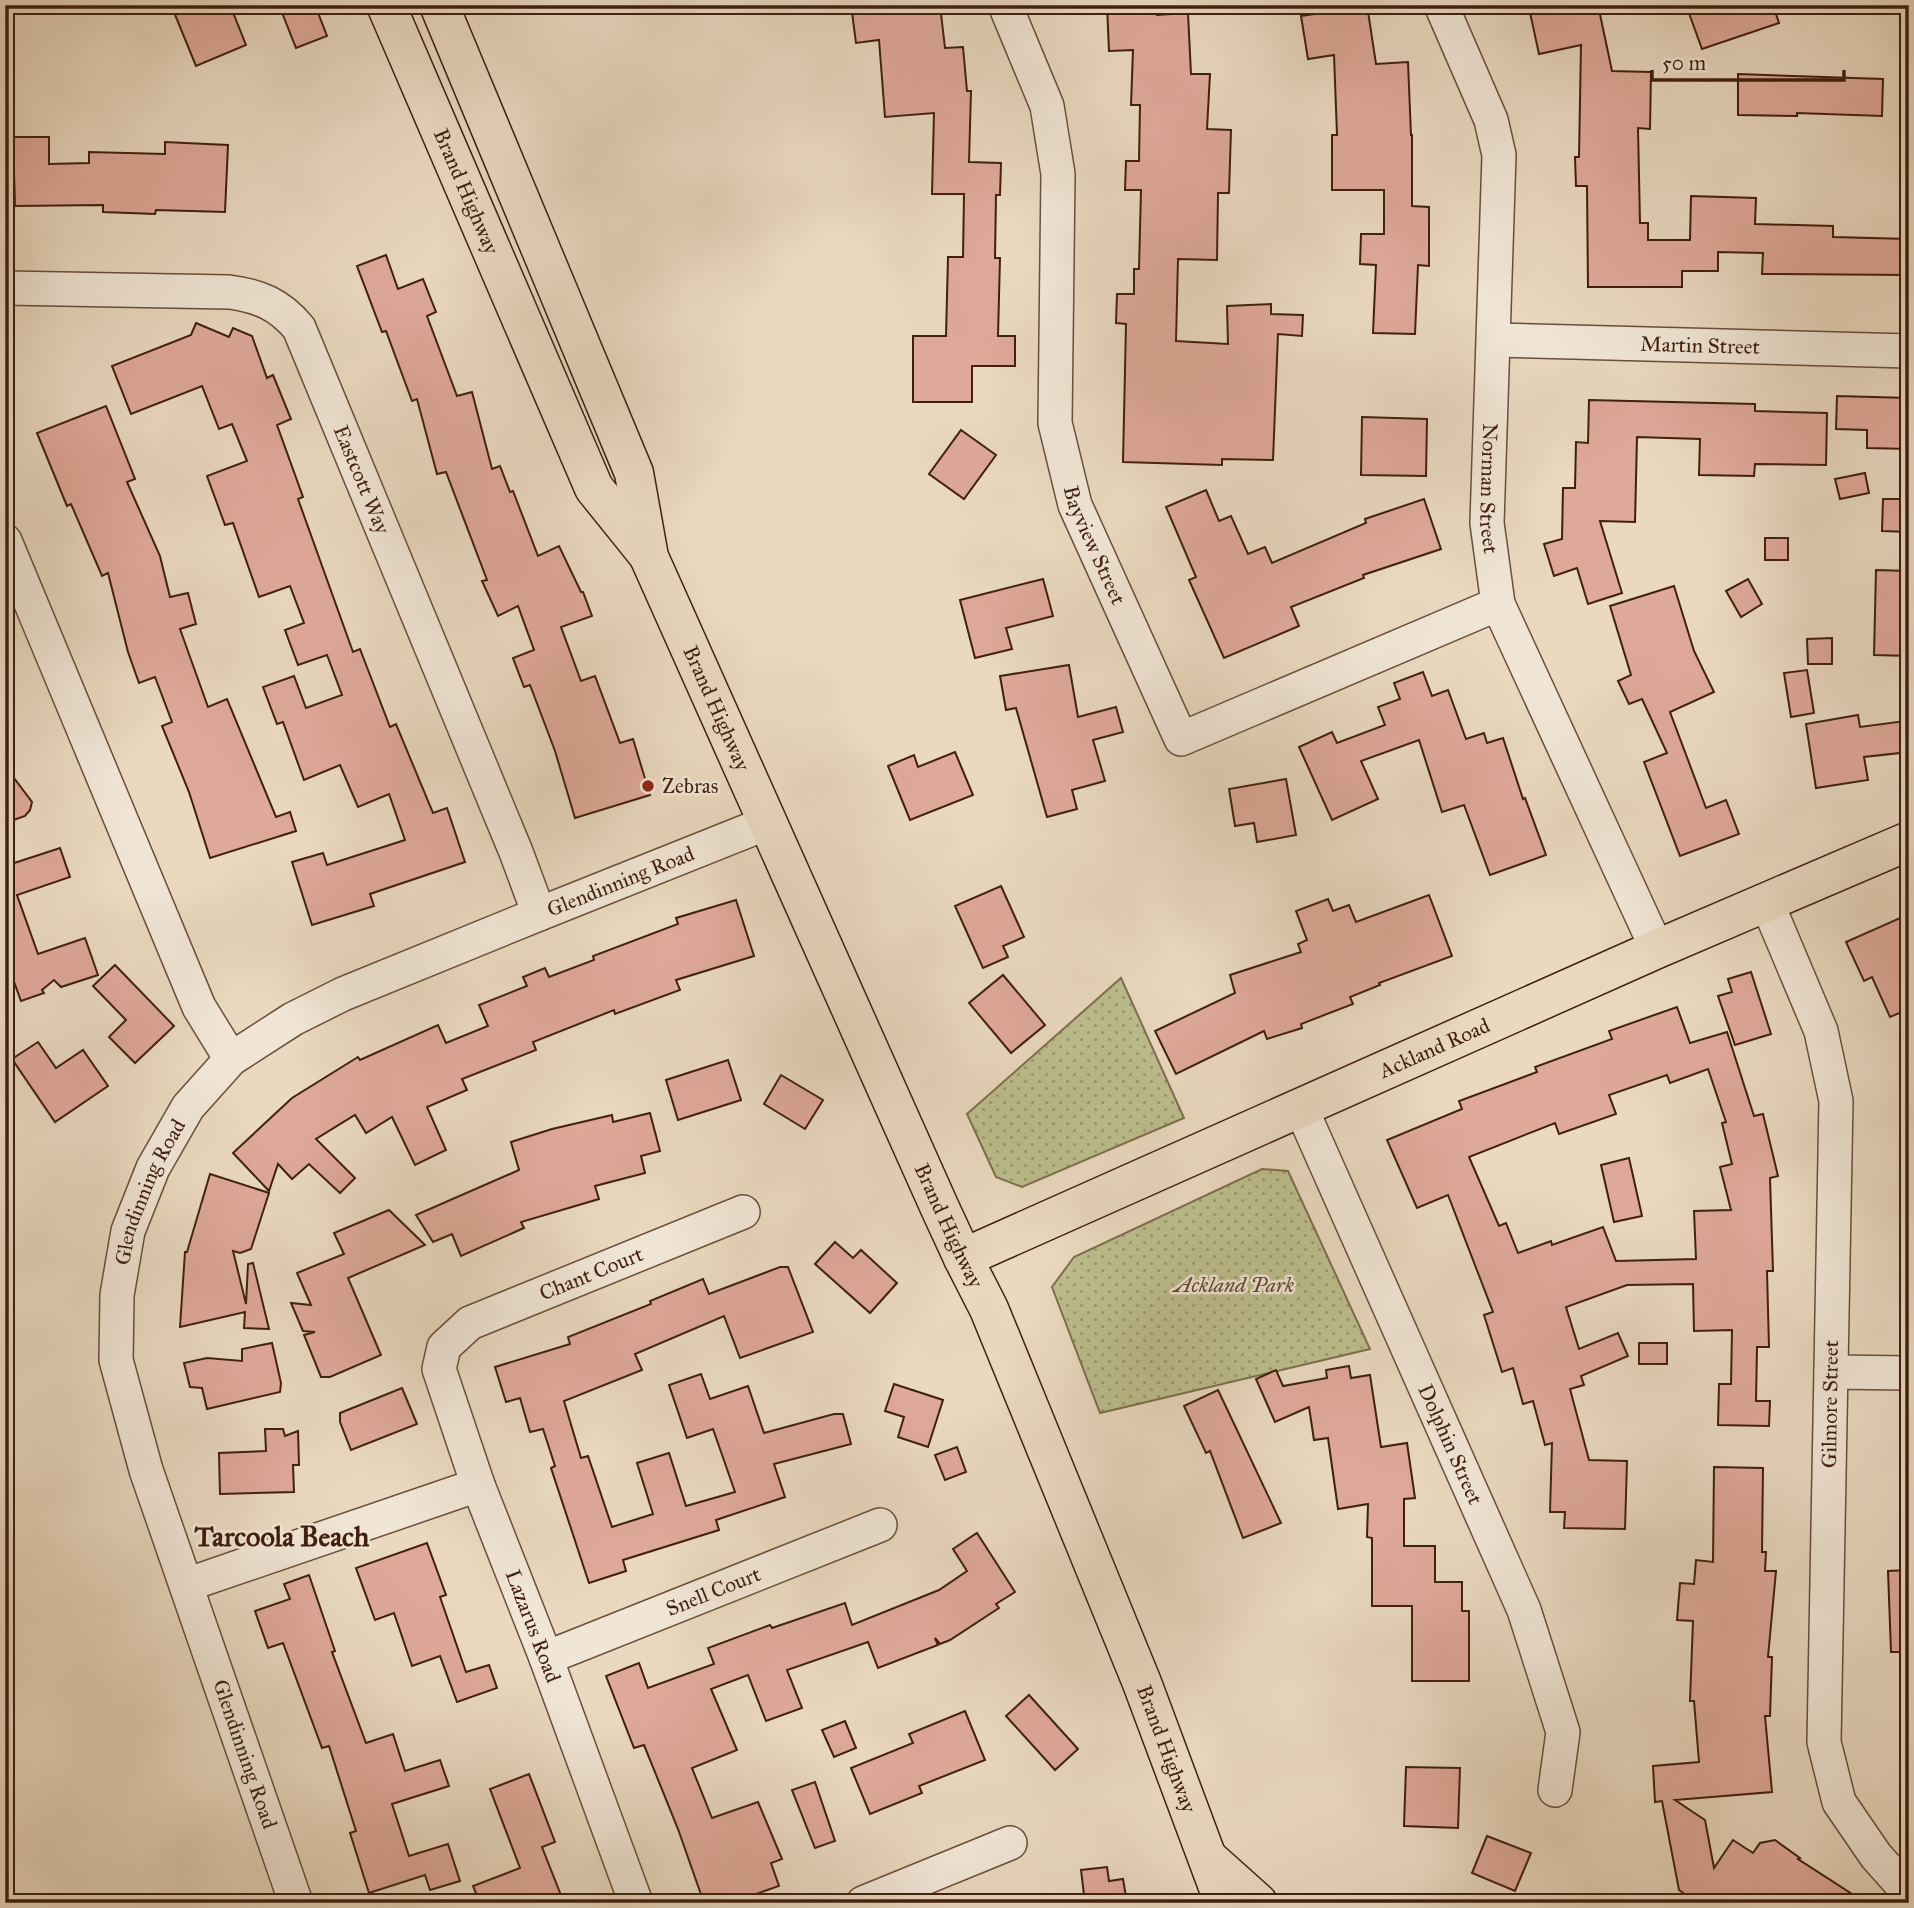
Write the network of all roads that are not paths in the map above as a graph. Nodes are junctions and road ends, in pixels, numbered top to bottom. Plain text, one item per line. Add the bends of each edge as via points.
1 (386, 5) edge
2 (439, 5) edge
3 (1005, 5) edge
4 (1441, 5) edge
5 (5, 288) edge
6 (1494, 340) junction
7 (1909, 351) edge
8 (5, 541) edge
9 (649, 557) junction
10 (1498, 604) junction
11 (767, 823) junction
12 (1909, 841) edge
13 (1767, 903) junction
14 (539, 914) junction
15 (1657, 949) junction
16 (231, 1059) junction
17 (1301, 1108) junction
18 (743, 1212) dead end
19 (962, 1258) junction
20 (444, 1347) joint
21 (1831, 1372) junction
22 (1909, 1373) edge
23 (478, 1485) junction
24 (880, 1525) dead end
25 (187, 1585) junction
26 (546, 1658) junction
27 (1555, 1790) dead end
28 (1010, 1843) dead end
29 (1209, 1859) junction
30 (1909, 1893) edge
31 (296, 1903) edge
32 (636, 1903) edge
33 (863, 1903) edge
34 (1224, 1903) edge
35 (1258, 1903) edge

1 - 9 main road, Brand Highway via 594,488
2 - 9 main road, Brand Highway via 634,473
3 - 10 street, Bayview Street via 1047,106 1058,174 1055,423 1074,505 1181,739
4 - 6 street, Norman Street via 1491,120 1499,155
5 - 14 street, Eastcott Way via 229,292 269,303 299,328
6 - 7 street, Martin Street
6 - 10 street, Norman Street via 1487,523
8 - 16 street via 199,1007
9 - 11 main road, Brand Highway
10 - 15 street, Norman Street
11 - 14 street, Glendinning Road
11 - 19 main road, Brand Highway
12 - 13 main road, Ackland Road
13 - 15 main road, Ackland Road
13 - 21 street, Gilmore Street via 1821,1031 1836,1101
14 - 16 street, Glendinning Road via 343,994
15 - 17 main road, Ackland Road
16 - 25 street, Glendinning Road via 188,1107 153,1168 128,1231 117,1295 116,1360 146,1470
17 - 19 main road, Ackland Road
17 - 27 street, Dolphin Street via 1524,1610 1563,1732
18 - 20 street, Chant Court via 470,1323
19 - 29 main road, Brand Highway via 989,1309
20 - 23 street, Lazarus Road via 439,1369
21 - 22 street
21 - 30 street, Gilmore Street via 1824,1742 1839,1801 1876,1856
23 - 25 street
23 - 26 street, Lazarus Road
24 - 26 street, Snell Court
25 - 31 street, Glendinning Road
26 - 32 street, Lazarus Road
28 - 33 street
29 - 34 main road, Brand Highway
29 - 35 main road

